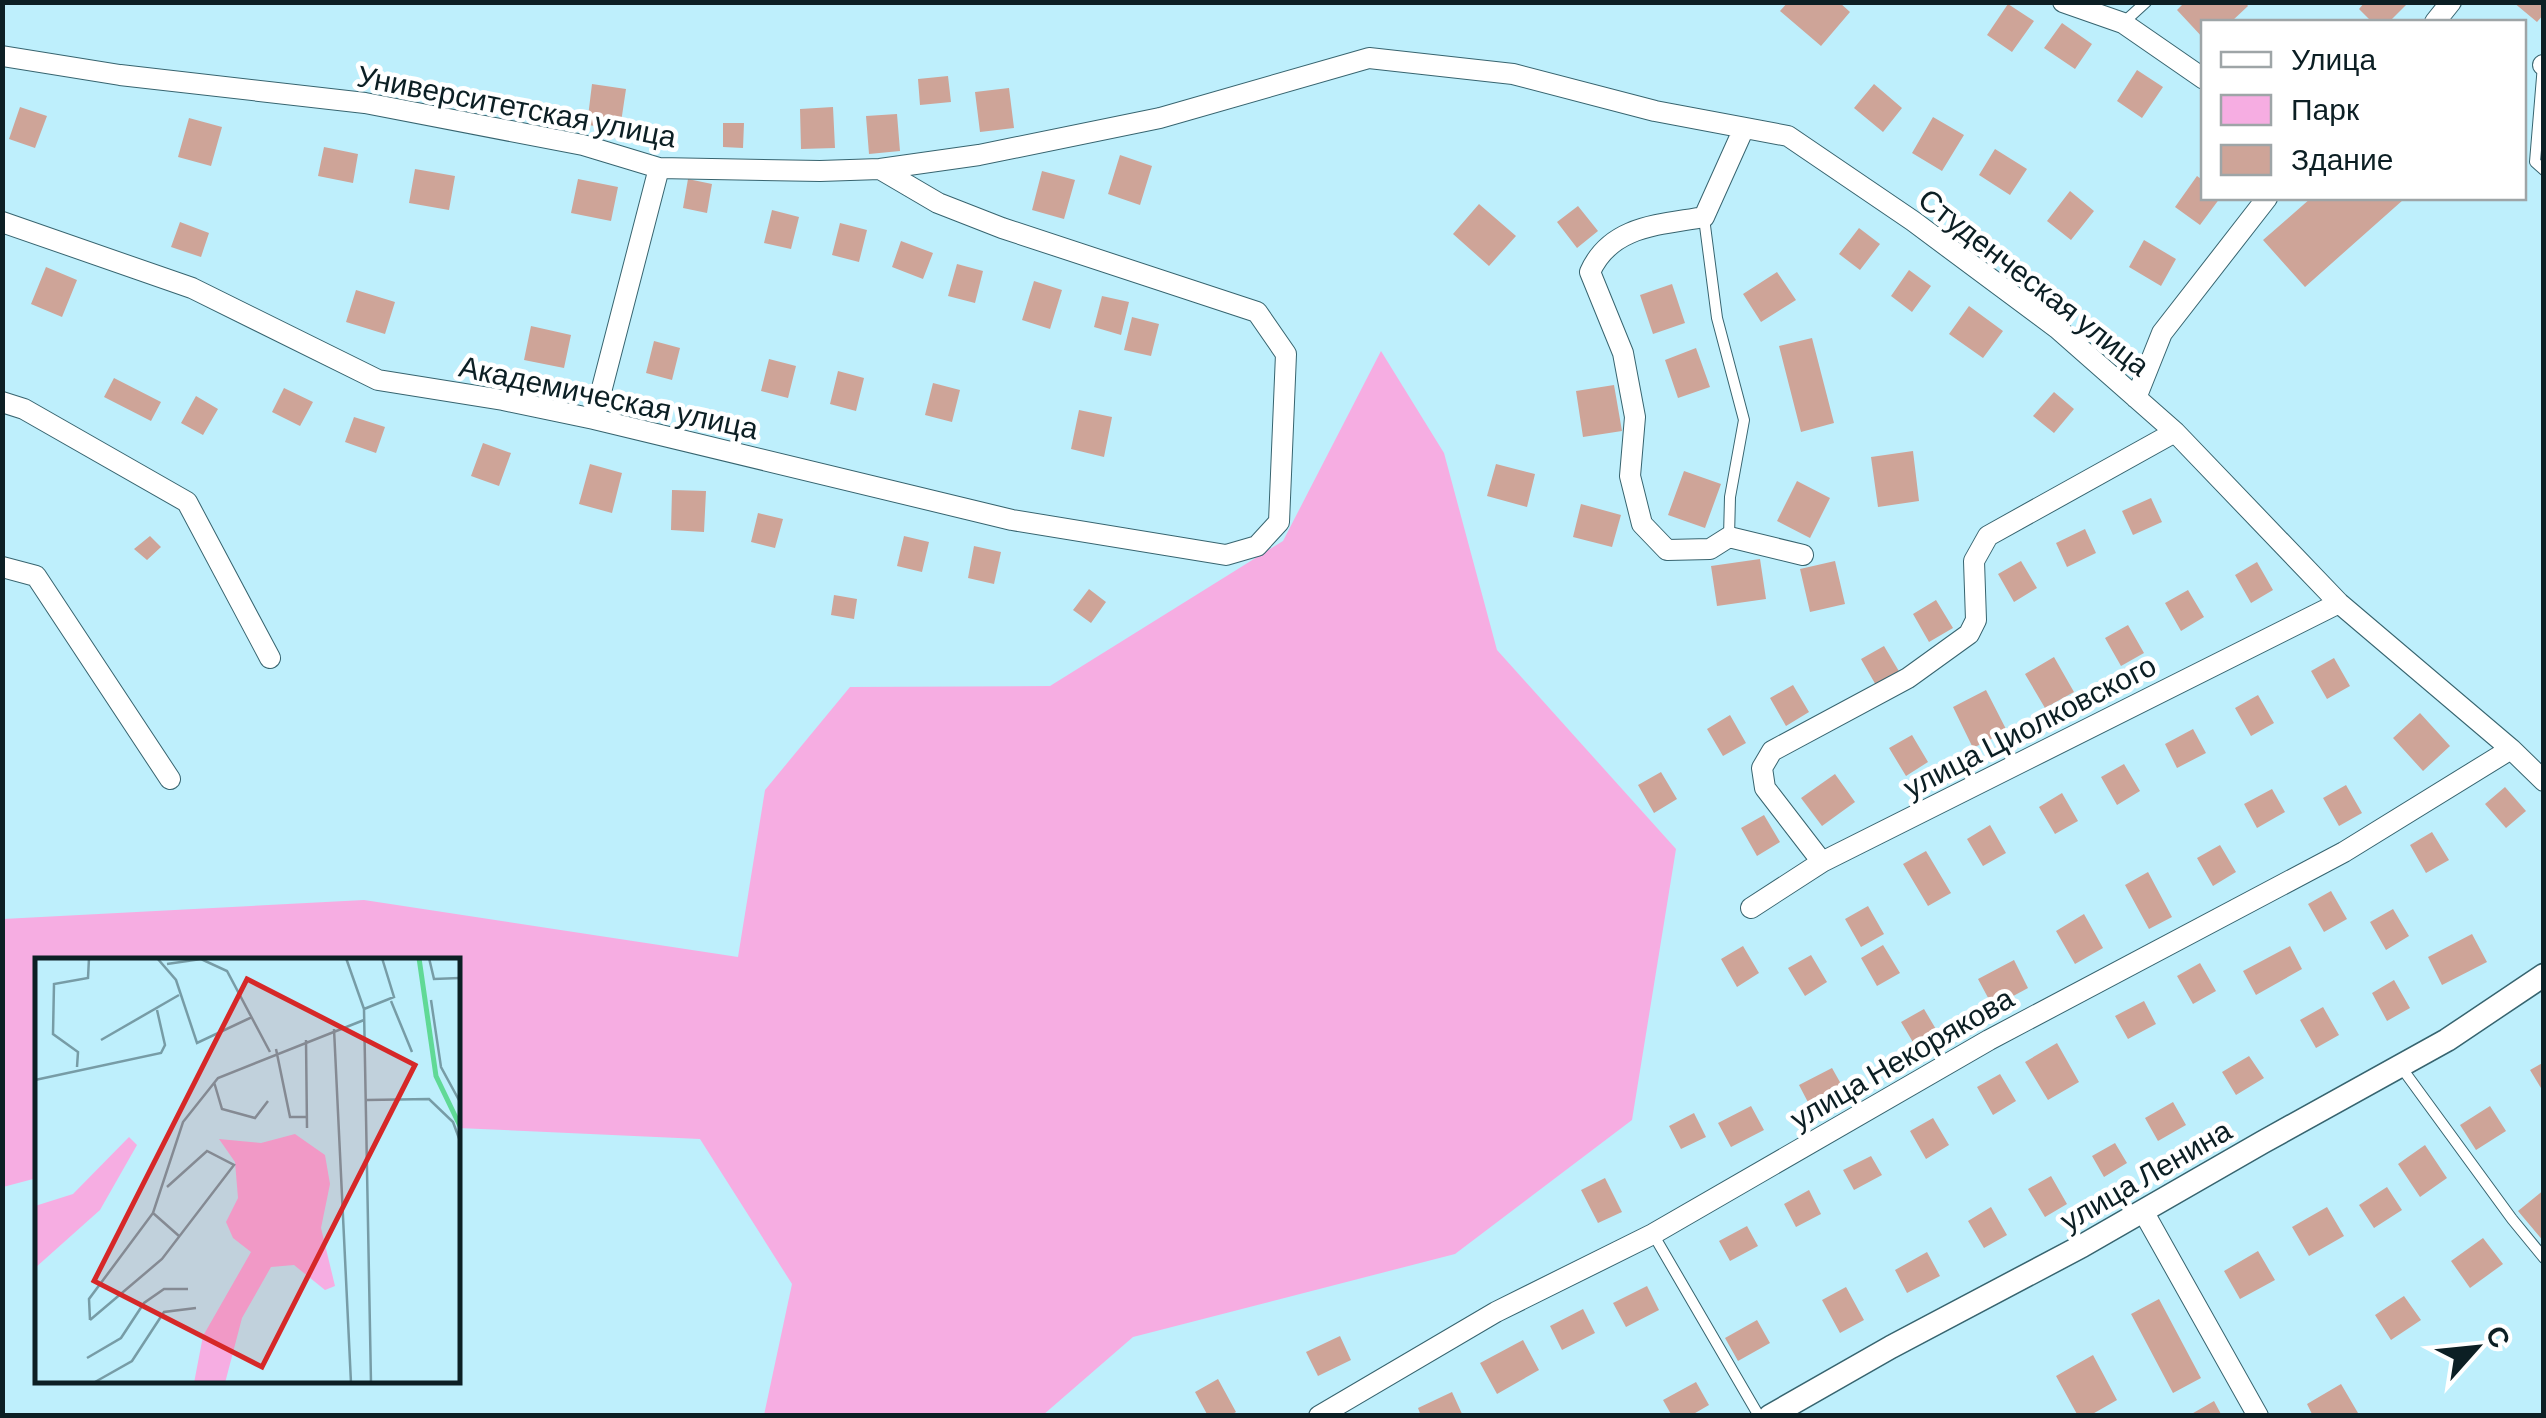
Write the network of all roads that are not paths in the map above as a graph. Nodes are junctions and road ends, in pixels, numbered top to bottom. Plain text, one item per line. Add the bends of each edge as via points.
1 (2063, 2) edge
2 (2146, 2) edge
3 (2123, 23) junction
4 (2, 56) edge
5 (1369, 58) joint
6 (2544, 65) edge
7 (2201, 77) edge
8 (1744, 128) junction
9 (659, 168) junction
10 (880, 169) junction
11 (2544, 170) edge
12 (2265, 200) edge
13 (1704, 216) junction
14 (2, 222) edge
15 (2136, 398) junction
16 (2, 402) edge
17 (594, 419) junction
18 (2176, 432) junction
19 (1729, 536) junction
20 (1803, 555) dead end
21 (2, 567) edge
22 (2339, 603) junction
23 (270, 658) dead end
24 (2511, 749) junction
25 (170, 779) dead end
26 (2544, 781) edge
27 (1822, 862) junction
28 (1751, 908) dead end
29 (2544, 975) edge
30 (2400, 1066) junction
31 (2143, 1211) junction
32 (1654, 1234) junction
33 (2544, 1258) edge
34 (1319, 1416) edge
35 (1759, 1416) edge
36 (1770, 1416) edge
37 (2258, 1416) edge

1 - 3 street
2 - 3 lane
3 - 7 street
4 - 9 street, Университетская улица via 364,103
5 - 8 street, Студенческая улица via 1513,74
5 - 10 street, Университетская улица via 1160,118
6 - 11 lane via 2535,162
8 - 13 street
8 - 15 street, Студенческая улица via 1788,136 1913,221 2058,329
9 - 10 street, Университетская улица
9 - 17 street
10 - 17 street, Академическая улица via 1002,228 1258,312 1286,354 1279,522 1256,546 1226,556 1012,520
12 - 15 street via 2162,333
13 - 19 lane via 1717,318 1744,420
13 - 19 street via 1632,231 1598,253 1590,272 1623,353 1635,418 1630,476 1642,524 1667,550 1710,548
14 - 17 street, Академическая улица via 192,288 378,380
15 - 18 street, Студенческая улица
16 - 23 street via 24,408 187,502
18 - 22 street, Студенческая улица
18 - 27 street via 1988,536 1974,560 1976,620 1969,634 1908,678 1772,751 1762,768 1766,788
19 - 20 street
21 - 25 street via 36,576
22 - 24 street, Студенческая улица
22 - 27 street, улица Циолковского
24 - 26 street, Студенческая улица
24 - 32 street, улица Некорякова via 2344,852 1989,1040
27 - 28 street, улица Циолковского
29 - 30 street, улица Ленина
30 - 31 street, улица Ленина
30 - 33 lane
31 - 36 street, улица Ленина
31 - 37 street
32 - 34 street, улица Некорякова via 1496,1312
32 - 35 lane

